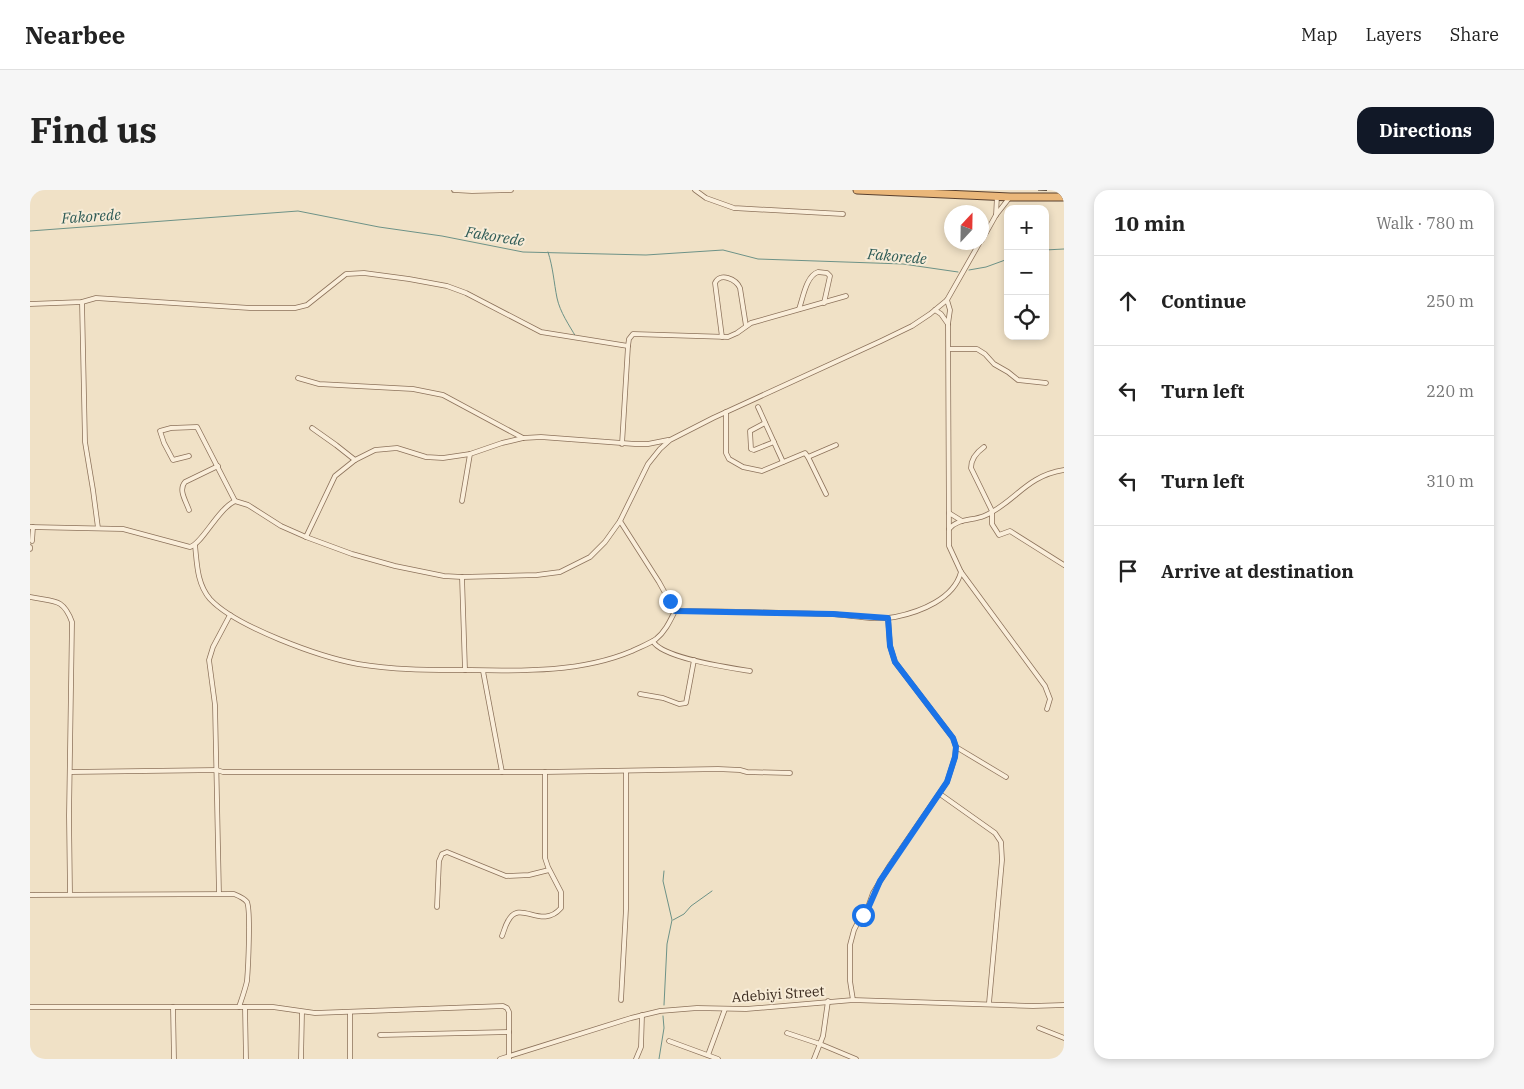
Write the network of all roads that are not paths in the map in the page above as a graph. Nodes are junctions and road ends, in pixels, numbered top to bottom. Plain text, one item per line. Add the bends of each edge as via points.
1 (454, 190) edge
2 (511, 190) edge
3 (695, 190) edge
4 (856, 190) edge
5 (997, 196) junction
6 (1010, 197) junction
7 (1064, 197) edge
8 (843, 214) dead end
9 (996, 216) junction
10 (989, 228) edge
11 (976, 250) edge
12 (846, 296) dead end
13 (946, 300) junction
14 (82, 302) junction
15 (824, 302) junction
16 (30, 304) edge
17 (799, 310) junction
18 (935, 310) junction
19 (948, 324) junction
20 (746, 326) junction
21 (722, 337) junction
22 (628, 346) junction
23 (949, 349) junction
24 (298, 378) dead end
25 (1046, 383) dead end
26 (758, 407) dead end
27 (726, 412) junction
28 (765, 423) junction
29 (312, 428) dead end
30 (523, 438) junction
31 (670, 440) junction
32 (774, 442) junction
33 (622, 444) junction
34 (836, 445) dead end
35 (984, 447) dead end
36 (470, 454) junction
37 (189, 456) dead end
38 (808, 456) junction
39 (355, 460) junction
40 (783, 462) junction
41 (218, 466) junction
42 (1064, 470) edge
43 (826, 494) dead end
44 (235, 501) junction
45 (462, 501) dead end
46 (189, 510) dead end
47 (992, 512) junction
48 (949, 513) junction
49 (620, 521) junction
50 (962, 521) junction
51 (31, 527) edge
52 (98, 528) junction
53 (949, 529) junction
54 (306, 538) junction
55 (32, 541) dead end
56 (195, 545) junction
57 (1064, 565) edge
58 (961, 572) junction
59 (462, 577) junction
60 (30, 597) edge
61 (675, 611) junction
62 (230, 615) junction
63 (888, 618) junction
64 (652, 641) junction
65 (694, 660) junction
66 (465, 670) junction
67 (483, 671) junction
68 (750, 671) dead end
69 (640, 694) dead end
70 (1047, 709) dead end
71 (956, 747) junction
72 (217, 770) junction
73 (626, 770) junction
74 (70, 772) junction
75 (502, 772) junction
76 (546, 772) junction
77 (790, 773) dead end
78 (1006, 776) dead end
79 (940, 794) junction
80 (549, 870) junction
81 (70, 894) junction
82 (219, 894) junction
83 (30, 895) edge
84 (437, 906) dead end
85 (502, 936) dead end
86 (621, 1000) dead end
87 (853, 1000) junction
88 (828, 1001) junction
89 (989, 1003) junction
90 (1064, 1005) edge
91 (30, 1007) edge
92 (173, 1007) junction
93 (239, 1007) junction
94 (246, 1008) junction
95 (724, 1009) junction
96 (302, 1012) junction
97 (350, 1012) junction
98 (642, 1015) junction
99 (1039, 1028) dead end
100 (509, 1032) junction
101 (787, 1033) dead end
102 (380, 1035) dead end
103 (1064, 1038) edge
104 (669, 1041) dead end
105 (820, 1044) junction
106 (708, 1055) junction
107 (509, 1057) edge
108 (174, 1059) edge
109 (246, 1059) edge
110 (301, 1059) edge
111 (350, 1059) edge
112 (500, 1059) edge
113 (636, 1059) edge
114 (718, 1059) edge
115 (814, 1059) edge
116 (856, 1059) edge

1 - 2 street
3 - 8 street via 706,198 734,208
4 - 5 highway
5 - 6 highway
5 - 9 street
6 - 7 highway
6 - 9 street
9 - 10 street
11 - 13 street
12 - 15 street
13 - 18 street
13 - 19 street via 950,310
14 - 16 street
14 - 22 street via 96,298 295,308 307,305 346,274 364,273 447,286 540,332
14 - 52 street via 85,442
15 - 17 street
15 - 17 street via 830,276 818,272 808,282
17 - 20 street
18 - 19 street
18 - 27 street via 912,326
19 - 23 street
20 - 21 street via 737,333
20 - 21 street via 738,283 718,278 715,281
21 - 22 street via 640,334 631,336
22 - 33 street
23 - 25 street via 977,349 1018,380
23 - 48 street
24 - 30 street via 311,383 413,389 443,395
26 - 28 street
27 - 31 street
27 - 40 street via 728,459 743,467 762,471
28 - 32 street
28 - 32 street via 750,430 751,449
29 - 39 street
30 - 33 street
30 - 36 street
31 - 33 street
31 - 49 street via 648,464
32 - 40 street
34 - 38 street
35 - 47 street via 974,457 971,468
36 - 39 street via 434,458 391,448 375,450
36 - 45 street
37 - 41 street via 173,460 160,431 197,427
38 - 40 street via 803,452
38 - 43 street
39 - 54 street via 332,480
41 - 44 street
41 - 46 street via 182,485
42 - 47 street via 1042,475
44 - 54 street
44 - 56 street via 219,513
47 - 50 street
47 - 57 street via 992,524 999,535 1010,531
48 - 50 street
48 - 53 street
49 - 59 street via 599,550 568,570 537,575
49 - 61 street
50 - 53 street
51 - 52 street
51 - 55 street
52 - 56 street via 124,529 186,546
53 - 58 street via 949,546
54 - 59 street via 388,564
56 - 62 street via 199,578 204,590
58 - 63 street via 956,585 933,603
58 - 70 street via 1046,686 1050,699
59 - 66 street
60 - 74 street via 64,605 72,622
61 - 63 street
61 - 64 street via 662,633
62 - 66 street via 282,640 334,659 390,668
62 - 72 street via 208,660 214,694
63 - 71 street via 895,662 946,727
64 - 65 street via 659,648
64 - 67 street via 620,656 585,666
65 - 68 street
65 - 69 street via 686,703
66 - 67 street
67 - 75 street
71 - 78 street
71 - 79 street via 950,775
72 - 74 street
72 - 75 street
72 - 82 street
73 - 76 street
73 - 77 street via 725,769
73 - 86 street via 626,909
74 - 81 street
75 - 76 street
76 - 80 street via 545,858
79 - 87 street via 885,873 854,930 850,945
79 - 89 street via 989,828 1002,842
80 - 84 street via 529,876 506,876 447,852 439,861
80 - 85 street via 561,892 561,908 546,917 515,913 507,921
81 - 82 street
81 - 83 street
82 - 93 street via 234,894 248,906 248,974
87 - 88 street, Adebiyi Street
87 - 89 street, Adebiyi Street
88 - 95 street, Adebiyi Street
88 - 105 street
89 - 90 street, Adebiyi Street
91 - 92 street
92 - 93 street
92 - 108 street
93 - 94 street
94 - 96 street
94 - 109 street
95 - 98 street, Adebiyi Street via 697,1008
95 - 106 street
96 - 97 street
96 - 110 street
97 - 100 street via 503,1006 509,1012
97 - 111 street
98 - 107 street, Adebiyi Street
98 - 113 street via 641,1046
99 - 103 street
100 - 102 street
100 - 107 street
101 - 105 street
104 - 106 street
105 - 115 street
105 - 116 street
106 - 114 street
107 - 112 street, Adebiyi Street

